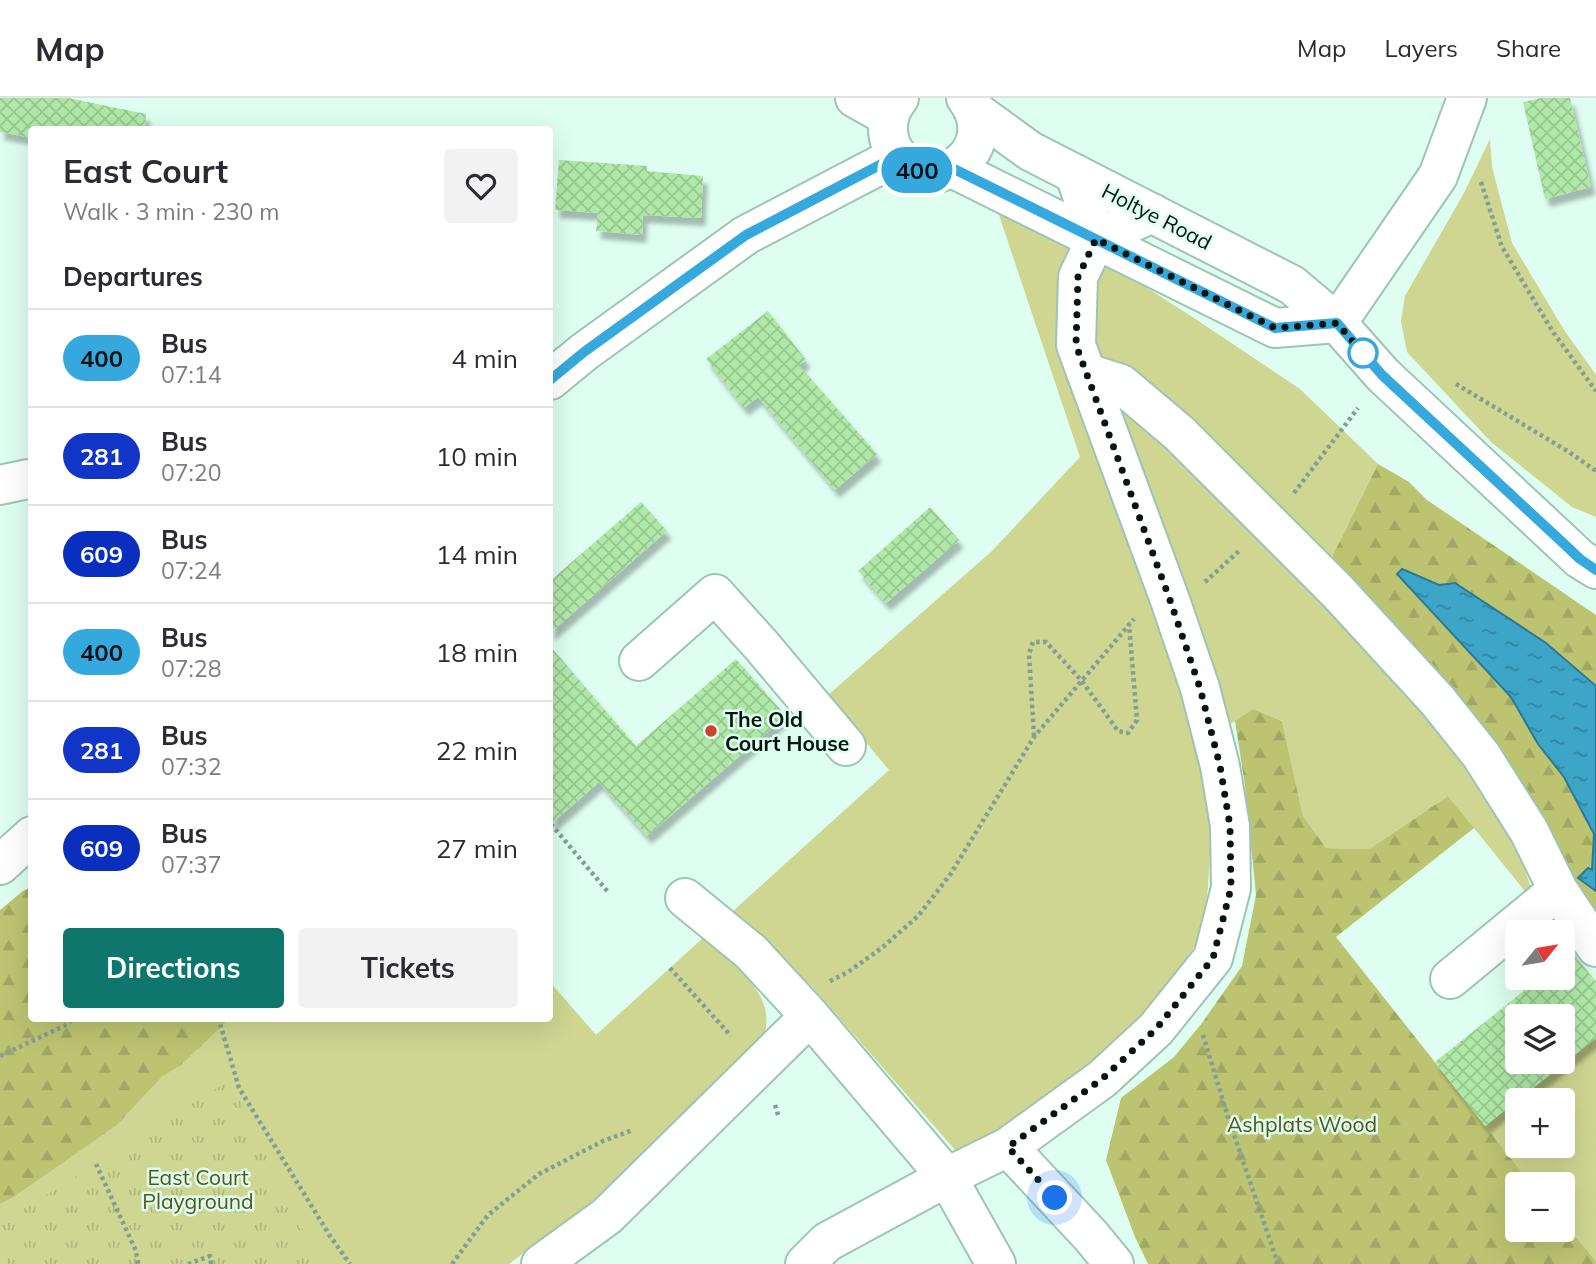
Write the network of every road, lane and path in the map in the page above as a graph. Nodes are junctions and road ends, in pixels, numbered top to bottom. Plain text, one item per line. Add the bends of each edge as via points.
1 (855, 98) edge
2 (1467, 98) edge
3 (970, 105) edge
4 (894, 108) edge
5 (897, 156) junction
6 (952, 168) junction
7 (1478, 172) dead end
8 (1075, 174) junction
9 (1152, 213) junction
10 (1096, 239) junction
11 (1337, 323) junction
12 (1086, 373) junction
13 (553, 378) edge
14 (1451, 381) dead end
15 (1596, 391) edge
16 (1596, 471) edge
17 (28, 479) edge
18 (0, 485) edge
19 (1596, 569) edge
20 (639, 661) dead end
21 (1082, 681) junction
22 (1034, 737) junction
23 (846, 746) dead end
24 (553, 826) edge
25 (28, 840) edge
26 (0, 865) edge
27 (1558, 890) junction
28 (608, 892) dead end
29 (685, 898) dead end
30 (1596, 947) edge
31 (670, 968) dead end
32 (1450, 979) dead end
33 (1188, 988) junction
34 (802, 1007) junction
35 (69, 1022) edge
36 (219, 1022) edge
37 (735, 1041) dead end
38 (0, 1056) edge
39 (637, 1129) dead end
40 (1008, 1147) junction
41 (96, 1164) dead end
42 (947, 1177) junction
43 (138, 1264) edge
44 (188, 1264) edge
45 (211, 1264) edge
46 (350, 1264) edge
47 (452, 1264) edge
48 (541, 1264) edge
49 (805, 1264) edge
50 (996, 1264) edge
51 (1114, 1264) edge
52 (1279, 1264) edge

1 - 4 main road
2 - 11 main road via 1437,176
3 - 6 main road via 978,124 977,138 963,161
3 - 8 main road, Holtye Road via 1030,151
4 - 5 main road via 888,131
5 - 6 main road via 922,172
5 - 13 main road via 746,235
6 - 10 main road
7 - 15 path via 1502,247 1553,332
8 - 9 main road, Holtye Road
8 - 10 main road
9 - 10 main road
9 - 11 main road, Holtye Road via 1292,285
10 - 11 main road via 1275,328
10 - 12 main road via 1078,277 1076,345
11 - 19 main road, Holtye Road via 1382,375
12 - 27 main road via 1121,384 1179,433 1338,592 1428,690 1481,755 1529,831
12 - 33 main road via 1200,688 1230,826 1231,888 1213,958
14 - 16 path
17 - 18 main road
20 - 23 main road via 715,594
21 - 21 path via 1118,731 1128,733 1137,720 1129,623
21 - 22 path
21 - 22 path via 1046,642 1033,642 1029,654
22 - 34 path via 950,875 918,916
24 - 28 path
25 - 26 main road
27 - 30 main road
27 - 32 main road
29 - 34 main road via 751,951
31 - 37 path
33 - 40 main road via 1156,1029 1102,1079
33 - 52 path
34 - 42 main road
34 - 48 main road via 607,1216
35 - 38 path
36 - 46 path via 239,1088
39 - 47 path via 539,1174 488,1215
40 - 42 main road
40 - 51 main road
41 - 43 path
42 - 49 main road via 827,1242
42 - 50 main road
44 - 45 path via 210,1256

